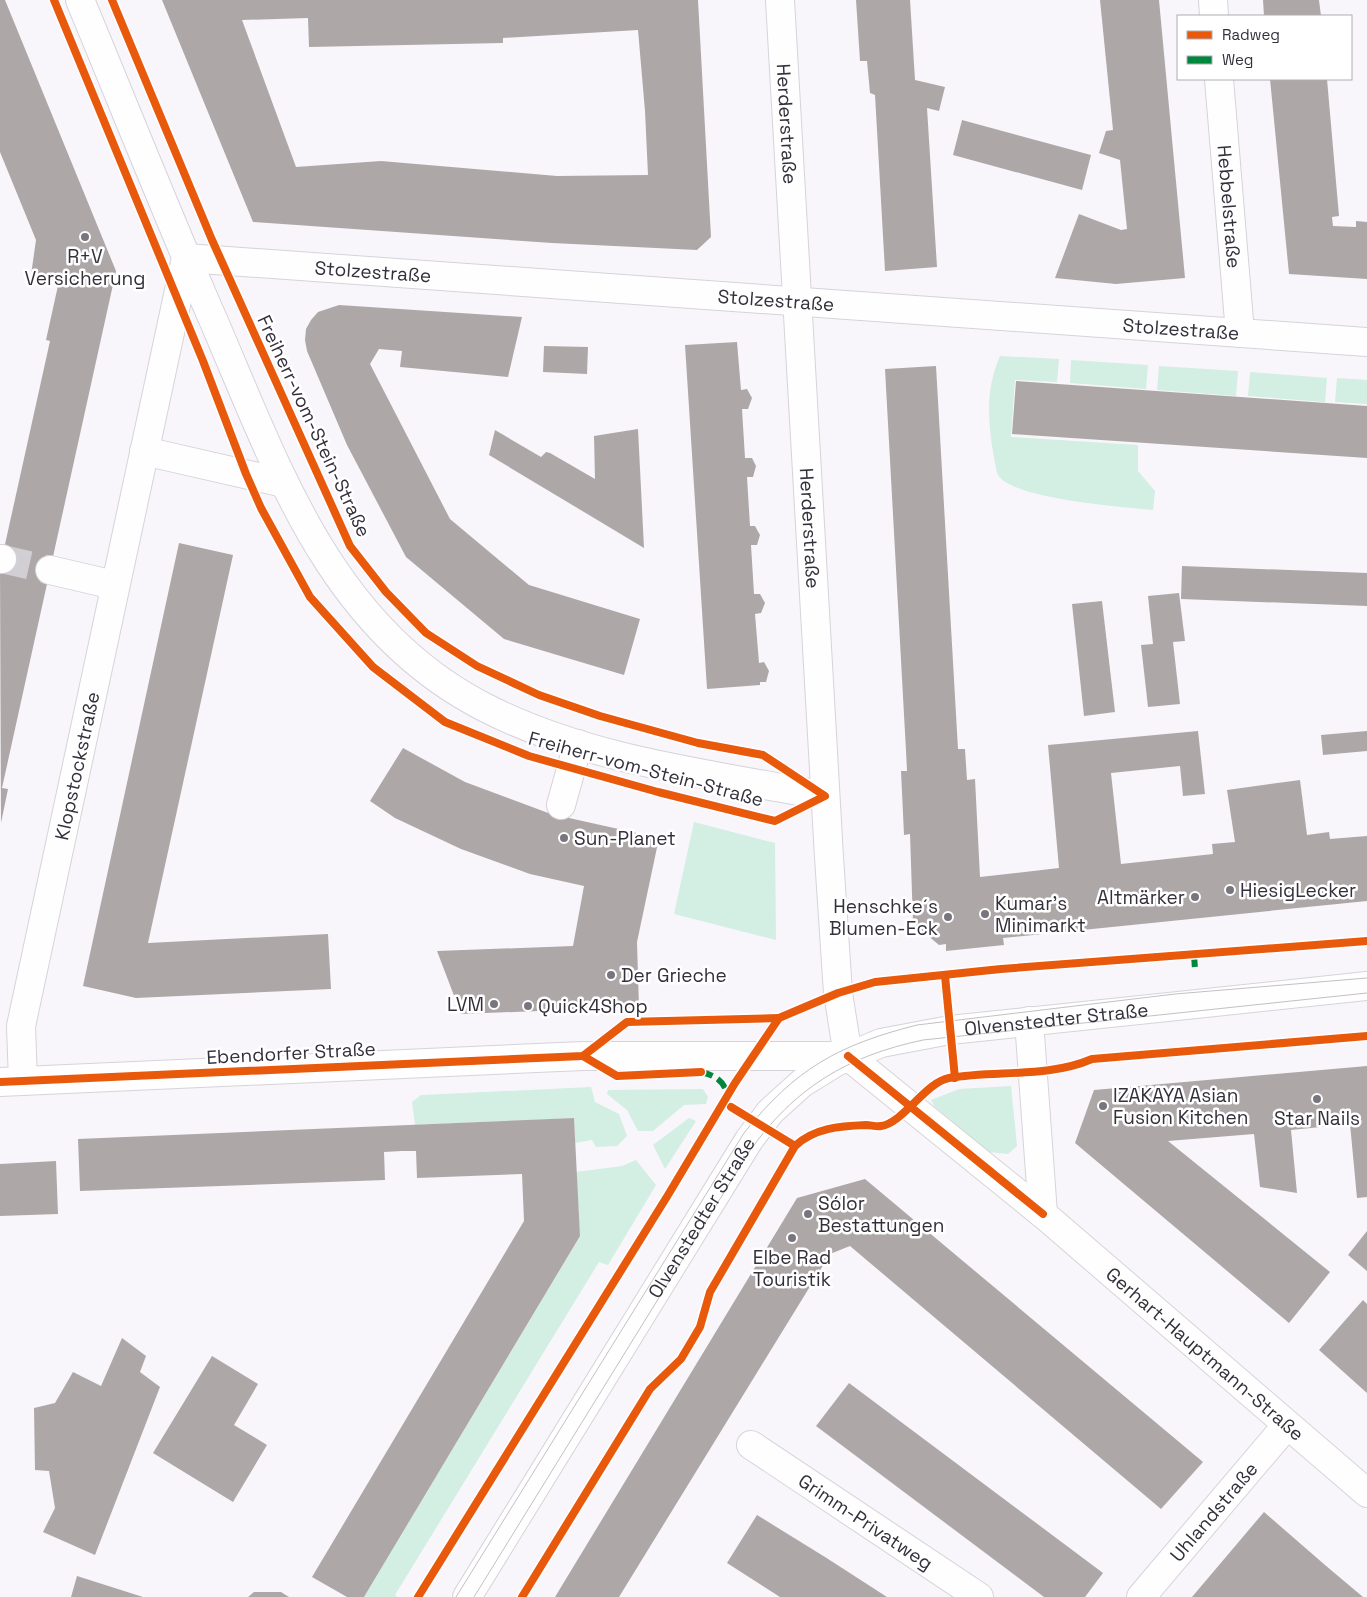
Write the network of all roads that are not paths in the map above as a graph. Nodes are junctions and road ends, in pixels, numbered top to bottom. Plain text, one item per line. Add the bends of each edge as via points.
1 (80, 0) edge
2 (780, 0) edge
3 (1213, 0) edge
4 (1214, 15) edge
5 (1219, 80) edge
6 (186, 258) junction
7 (798, 302) junction
8 (1240, 333) junction
9 (1367, 342) edge
10 (144, 451) junction
11 (284, 483) junction
12 (50, 570) tunnel mouth
13 (114, 585) junction
14 (578, 744) junction
15 (825, 796) junction
16 (561, 805) dead end
17 (1367, 986) edge
18 (1029, 1021) junction
19 (848, 1056) junction
20 (12, 1082) edge
21 (1043, 1214) junction
22 (1287, 1425) junction
23 (751, 1445) dead end
24 (1367, 1493) edge
25 (467, 1597) edge
26 (979, 1597) edge
27 (1141, 1597) edge

1 - 6 street, Freiherr-vom-Stein-Straße
2 - 7 street, Herderstraße
3 - 4 street
5 - 8 street, Hebbelstraße
6 - 7 street, Stolzestraße
6 - 10 street, Klopstockstraße
6 - 11 street, Freiherr-vom-Stein-Straße
7 - 8 street, Stolzestraße
7 - 15 street, Herderstraße
8 - 9 street, Stolzestraße
10 - 11 street
10 - 13 street, Klopstockstraße
11 - 14 street, Freiherr-vom-Stein-Straße via 302,518 350,592 406,655 448,686 485,707
12 - 13 street
13 - 20 street, Klopstockstraße
14 - 15 street, Freiherr-vom-Stein-Straße via 676,768
14 - 16 street
15 - 19 street, Herderstraße via 838,993
17 - 18 street, Olvenstedter Straße
18 - 19 street, Olvenstedter Straße via 894,1040
18 - 21 street
19 - 20 street, Ebendorfer Straße via 583,1056
19 - 21 street, Gerhart-Hauptmann-Straße
19 - 25 street, Olvenstedter Straße via 791,1092 770,1112 749,1140
21 - 22 street, Gerhart-Hauptmann-Straße
22 - 24 street, Gerhart-Hauptmann-Straße
22 - 27 street, Uhlandstraße
23 - 26 street, Grimm-Privatweg

